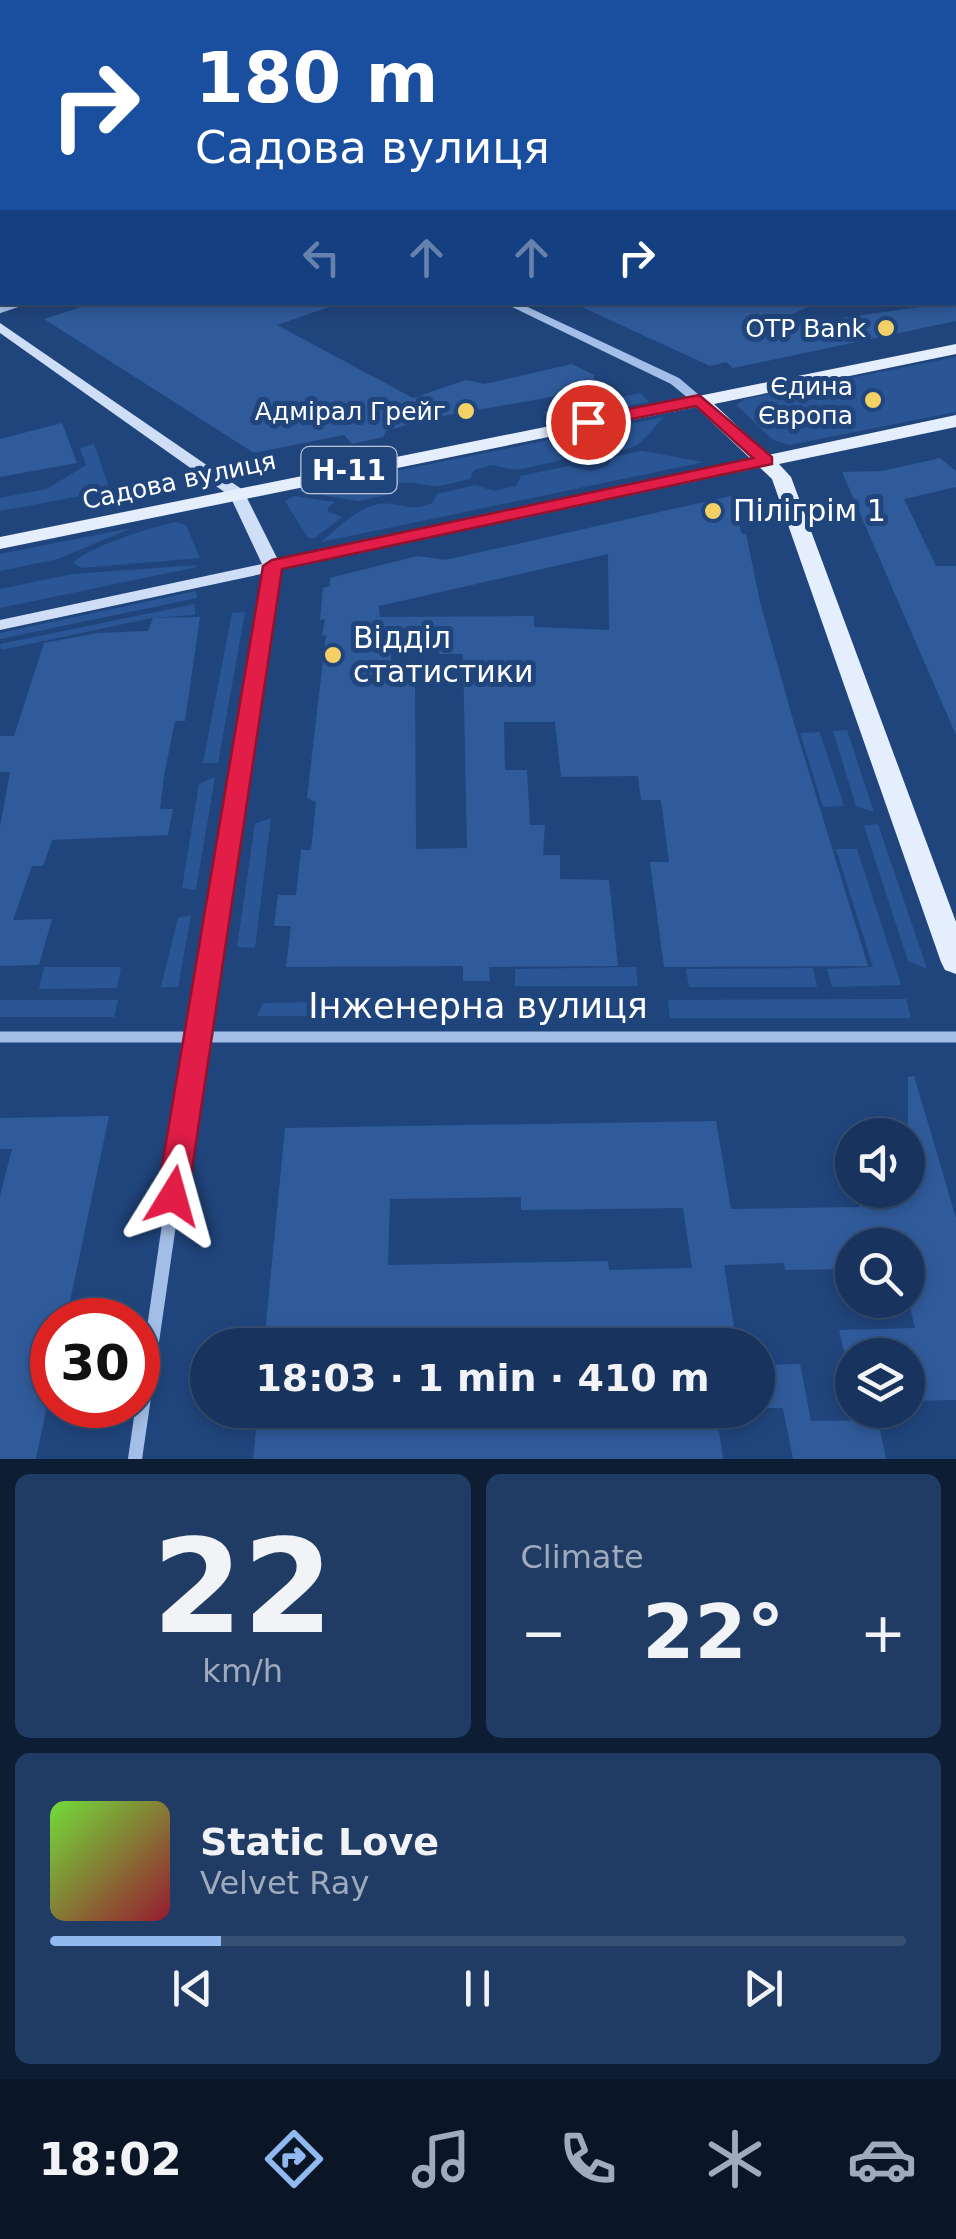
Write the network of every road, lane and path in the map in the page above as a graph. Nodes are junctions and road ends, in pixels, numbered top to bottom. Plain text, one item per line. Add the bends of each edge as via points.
1 (514, 305) edge
2 (0, 327) edge
3 (956, 349) edge
4 (699, 400) junction
5 (956, 421) edge
6 (766, 460) junction
7 (238, 493) junction
8 (0, 542) edge
9 (272, 566) junction
10 (0, 625) edge
11 (956, 962) edge
12 (198, 1036) junction
13 (0, 1037) edge
14 (956, 1038) edge
15 (135, 1459) edge

1 - 4 street via 675,382
2 - 7 main road
3 - 4 main road, Садова вулиця / Н-11
4 - 6 main road
4 - 7 main road, Садова вулиця / Н-11
5 - 6 main road
6 - 9 main road
6 - 11 main road via 787,492
7 - 8 main road, Садова вулиця / Н-11
7 - 9 main road
9 - 10 main road
9 - 12 street
12 - 13 street, Інженерна вулиця
12 - 14 street, Інженерна вулиця
12 - 15 street

